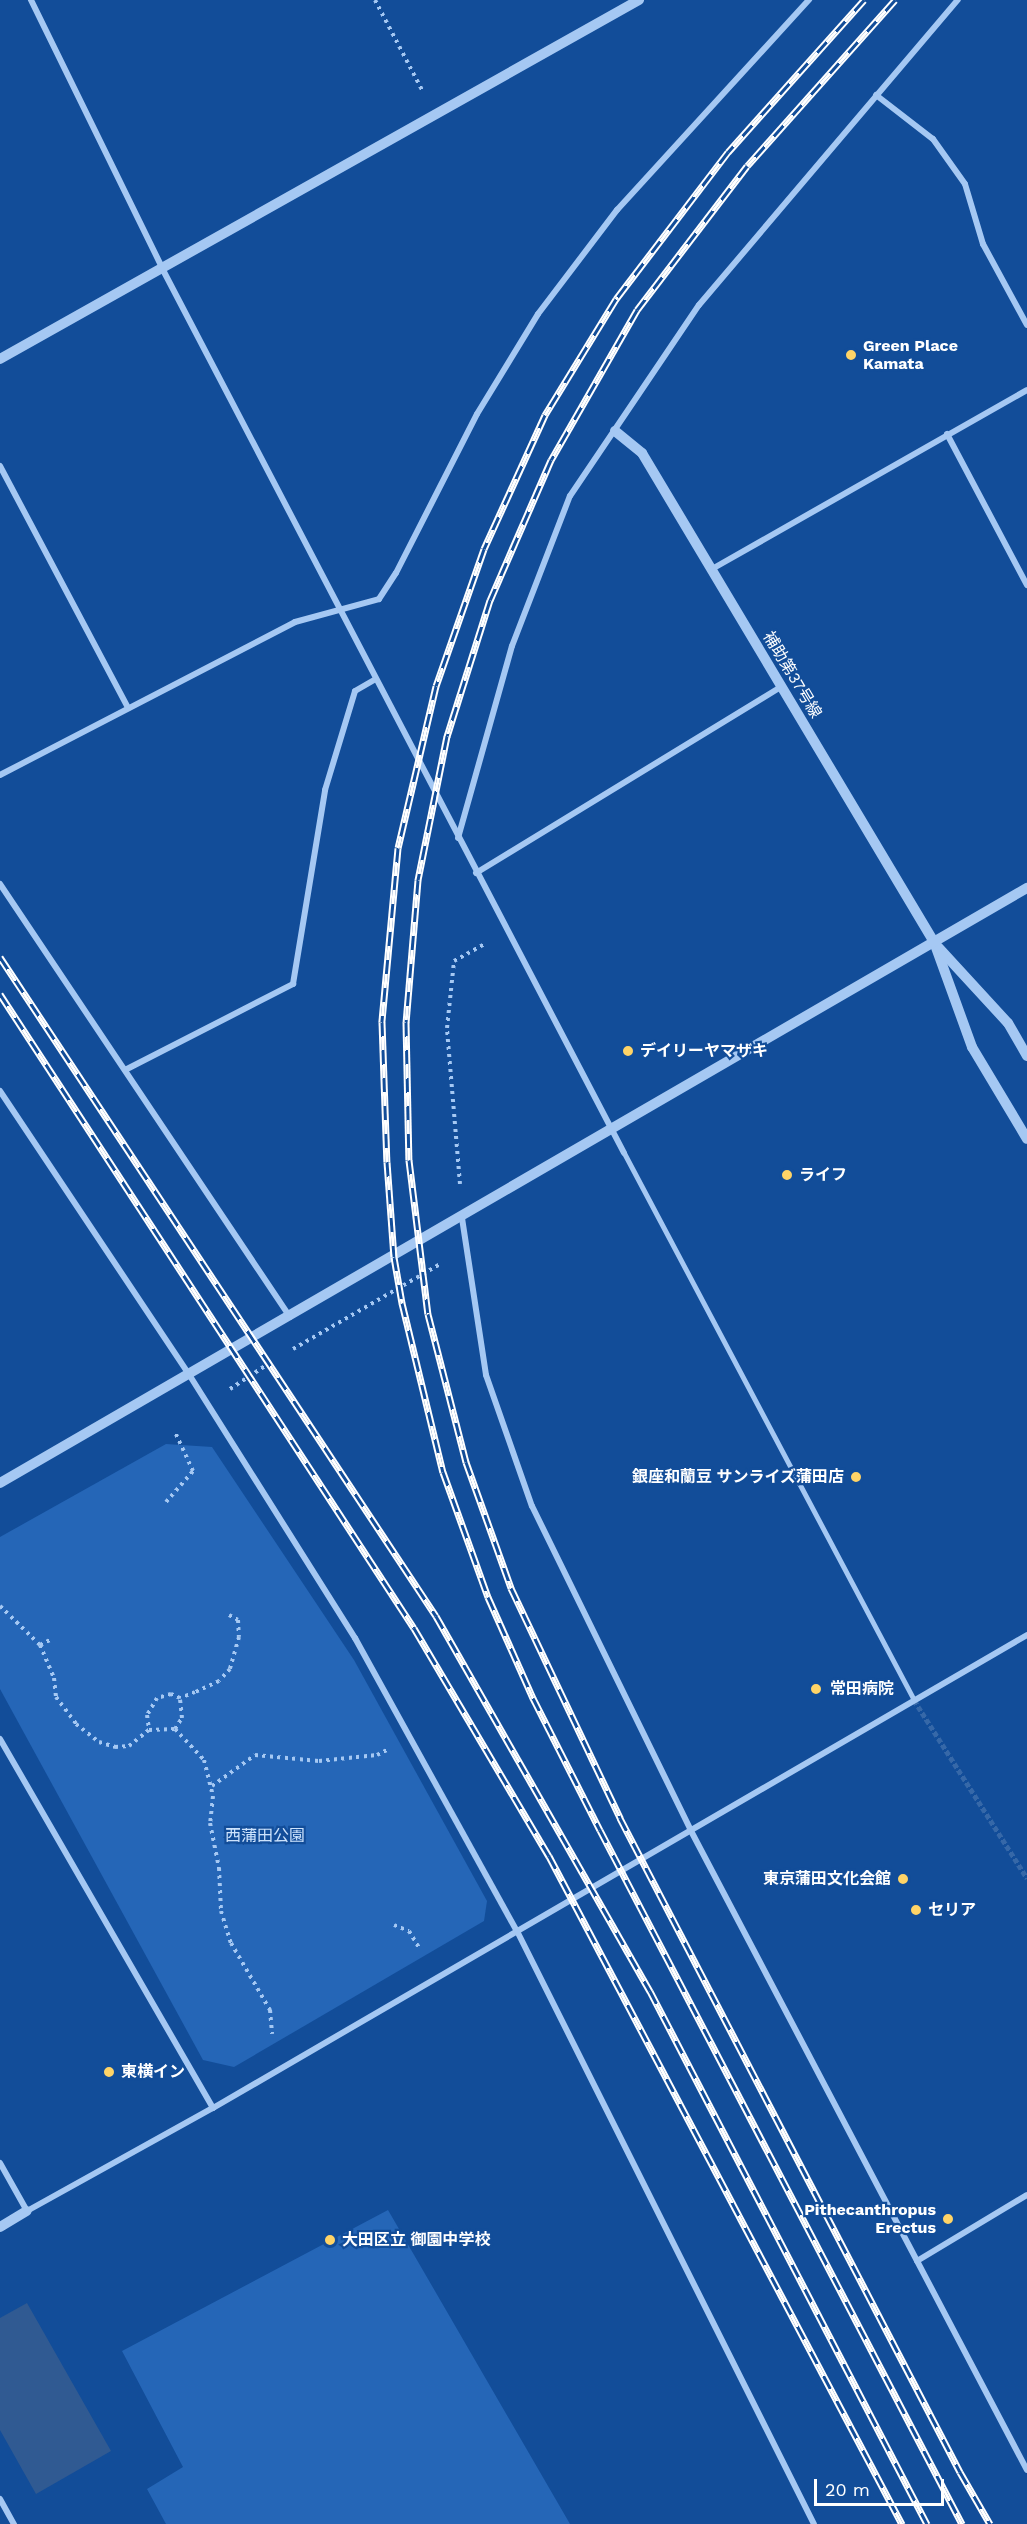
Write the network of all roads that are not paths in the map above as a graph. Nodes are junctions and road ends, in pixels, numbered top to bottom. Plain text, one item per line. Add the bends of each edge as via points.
1 (31, 0) edge
2 (639, 0) edge
3 (809, 0) edge
4 (958, 0) edge
5 (876, 95) junction
6 (164, 270) junction
7 (1027, 325) edge
8 (0, 359) edge
9 (1027, 390) edge
10 (615, 431) junction
11 (947, 434) junction
12 (0, 466) edge
13 (712, 569) junction
14 (1027, 585) edge
15 (341, 612) junction
16 (376, 679) junction
17 (781, 687) junction
18 (128, 708) junction
19 (0, 775) edge
20 (458, 839) junction
21 (476, 873) junction
22 (0, 884) edge
23 (1027, 888) edge
24 (934, 942) junction
25 (1027, 1056) edge
26 (125, 1070) junction
27 (0, 1090) edge
28 (612, 1132) junction
29 (1027, 1139) edge
30 (624, 1154) joint
31 (462, 1218) junction
32 (290, 1318) junction
33 (190, 1376) junction
34 (0, 1483) edge
35 (1027, 1635) edge
36 (914, 1700) junction
37 (0, 1740) edge
38 (690, 1829) junction
39 (517, 1931) junction
40 (213, 2108) junction
41 (0, 2163) edge
42 (1027, 2195) edge
43 (27, 2211) junction
44 (0, 2227) edge
45 (916, 2261) junction
46 (1027, 2470) edge
47 (0, 2499) edge
48 (14, 2524) edge
49 (814, 2524) edge

1 - 6 street
2 - 6 street
3 - 15 street via 617,210 519,344 477,414 379,599
4 - 5 street
5 - 7 street via 933,139 965,184 983,244
5 - 10 street via 699,305
6 - 8 street
6 - 15 street
9 - 11 street
10 - 13 street, 補助第37号線 via 642,453
10 - 20 street via 570,496 512,646
11 - 13 street
11 - 14 street
12 - 18 street
13 - 17 street, 補助第37号線
15 - 16 street
15 - 18 street via 295,622
16 - 20 street
16 - 26 street via 355,691 325,790 293,984
17 - 21 street
17 - 24 street, 補助第37号線
18 - 19 street
20 - 21 street
21 - 28 street
22 - 26 street
23 - 24 street
24 - 25 street, 補助第37号線 via 1008,1023
24 - 28 street
24 - 29 street, 補助第37号線 via 972,1047
26 - 32 street
27 - 33 street
28 - 30 street
28 - 31 street
30 - 36 street
31 - 32 street
31 - 38 street via 486,1375 532,1506
32 - 33 street
33 - 34 street
33 - 39 street via 355,1638
35 - 36 street
36 - 38 street
37 - 40 street
38 - 39 street
38 - 45 street
39 - 40 street
39 - 49 street
40 - 43 street
41 - 43 street
42 - 45 street
43 - 44 street
45 - 46 street
47 - 48 street

